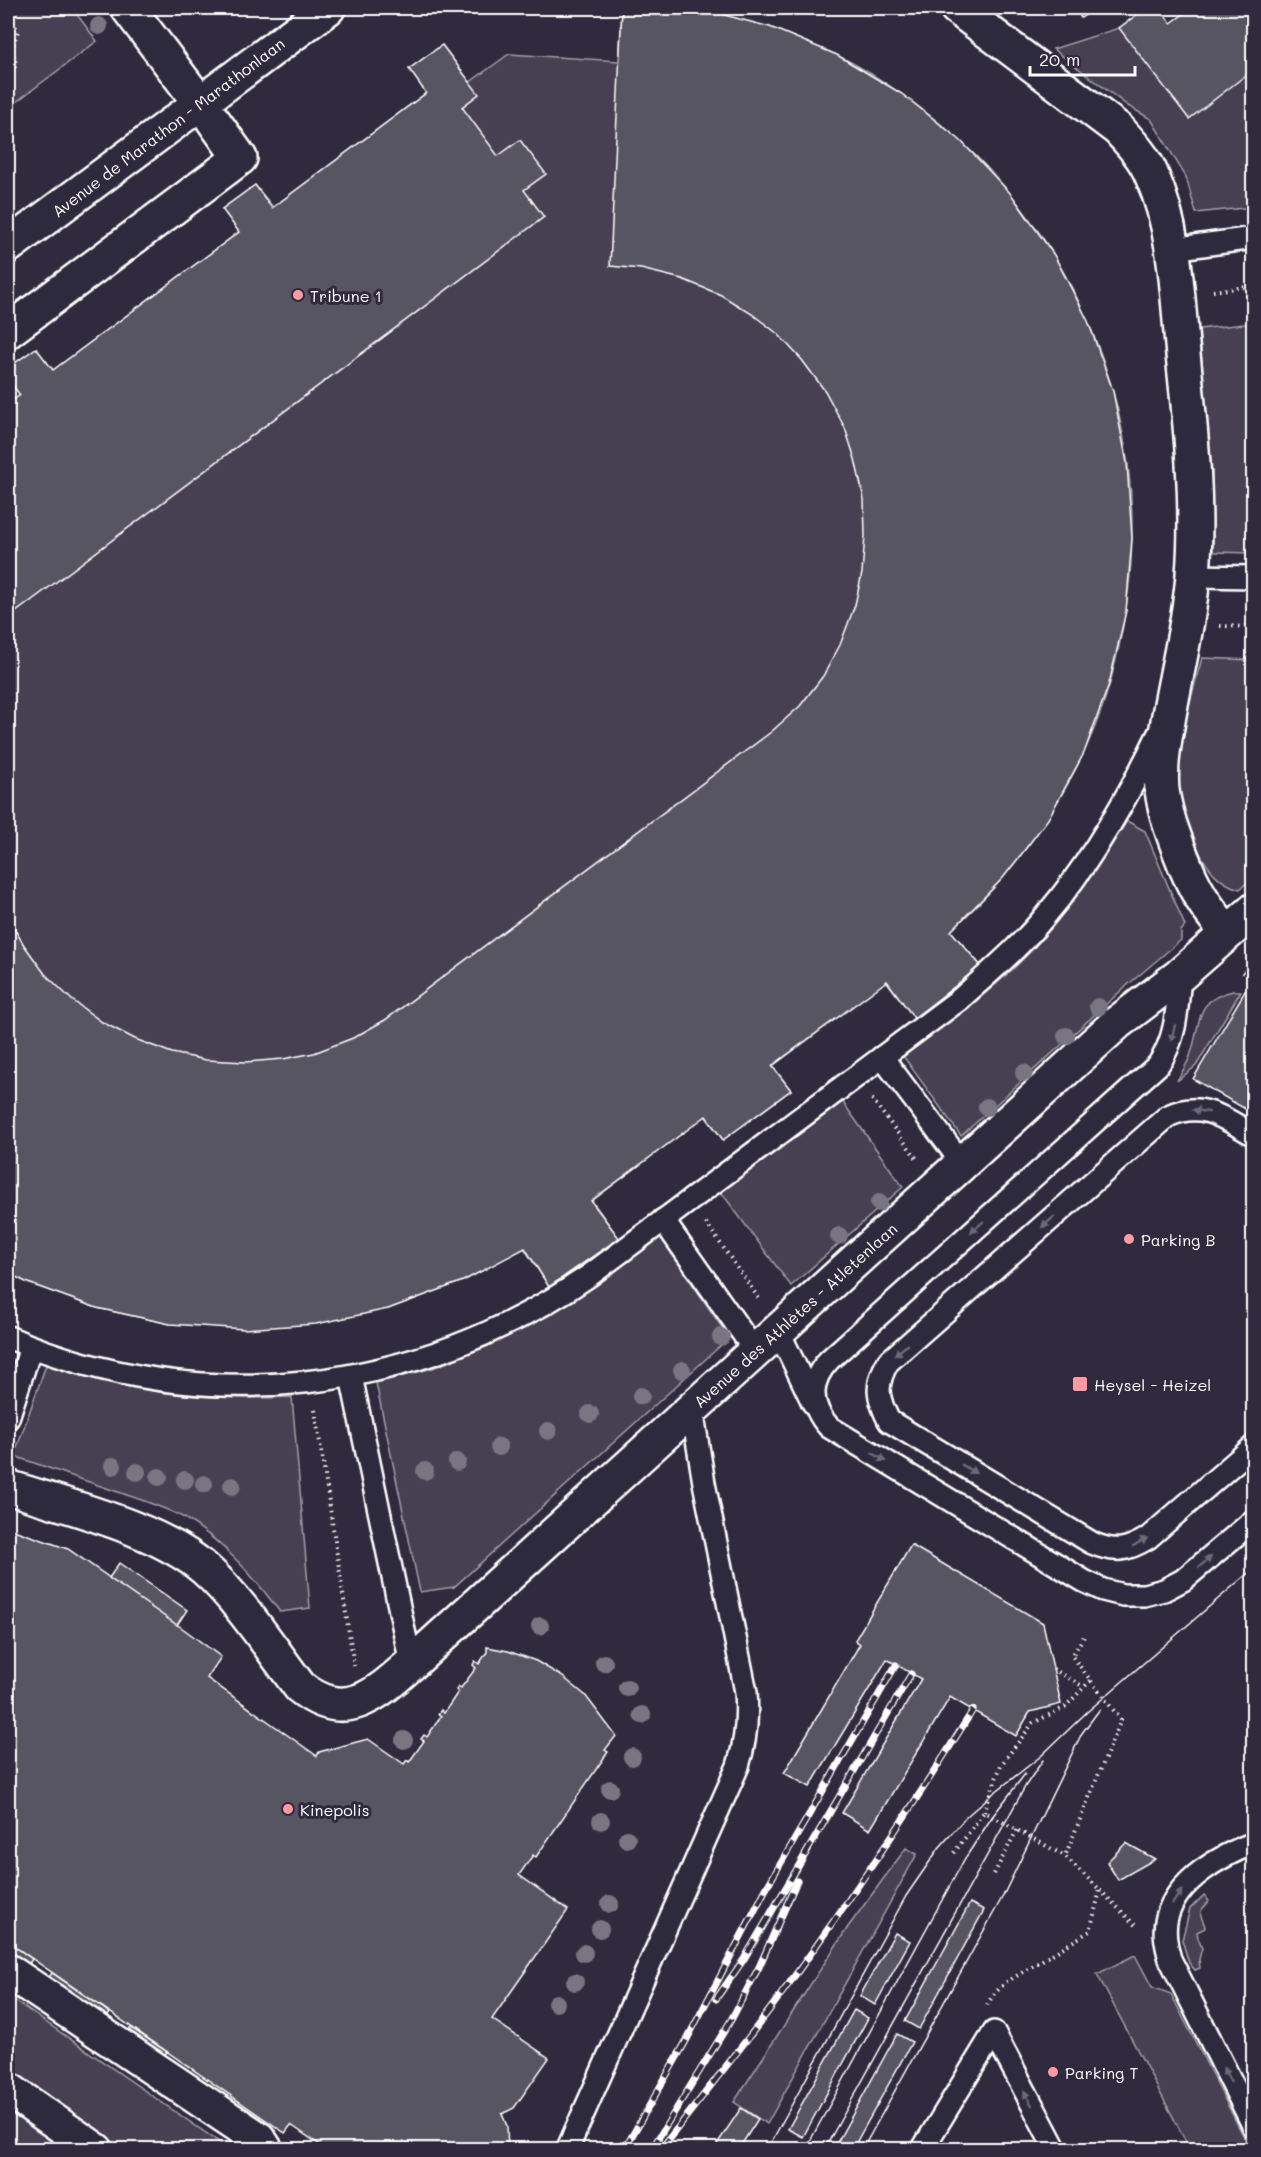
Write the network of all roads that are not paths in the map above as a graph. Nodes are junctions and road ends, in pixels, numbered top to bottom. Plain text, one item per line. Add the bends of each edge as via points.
1 (128, 8) edge
2 (328, 8) edge
3 (957, 8) edge
4 (206, 112) junction
5 (1254, 238) edge
6 (8, 246) edge
7 (1172, 249) junction
8 (8, 331) edge
9 (1193, 576) junction
10 (1254, 577) edge
11 (1169, 713) junction
12 (1254, 910) edge
13 (1227, 932) junction
14 (1180, 975) junction
15 (882, 1057) junction
16 (1254, 1135) edge
17 (962, 1163) junction
18 (663, 1220) junction
19 (8, 1337) edge
20 (767, 1341) junction
21 (31, 1347) junction
22 (351, 1376) junction
23 (692, 1409) junction
24 (817, 1410) junction
25 (8, 1418) edge
26 (1254, 1446) edge
27 (8, 1487) edge
28 (1254, 1520) edge
29 (411, 1664) junction
30 (1254, 1843) edge
31 (8, 1971) edge
32 (8, 2089) edge
33 (1254, 2127) edge
34 (96, 2150) edge
35 (266, 2150) edge
36 (567, 2150) edge
37 (922, 2150) edge
38 (1056, 2150) edge

1 - 4 street
2 - 4 street, Avenue de Marathon - Marathonlaan
3 - 7 street via 1130,142 1152,174
4 - 6 street, Avenue de Marathon - Marathonlaan
4 - 8 street via 240,158
5 - 7 lane
7 - 9 street via 1194,463
9 - 10 lane
9 - 11 street
11 - 13 street via 1162,756 1166,814 1190,878 1206,908
11 - 15 lane via 1116,815 1045,916 960,999
12 - 13 street, Avenue des Athlètes - Atletenlaan
13 - 14 street, Avenue des Athlètes - Atletenlaan
14 - 17 street, Avenue des Athlètes - Atletenlaan via 1117,1023
14 -> 24 lane via 1173,1036 1158,1065 829,1360 815,1381
15 - 17 lane
15 - 18 lane
16 -> 26 lane via 1214,1113 1198,1109 1168,1116 888,1362 880,1376 878,1392 889,1421 1105,1549 1120,1550 1148,1538
17 - 20 street, Avenue des Athlètes - Atletenlaan
18 - 20 lane
18 - 22 lane via 567,1291 516,1319 444,1350
19 - 21 lane
20 - 23 street, Avenue des Athlètes - Atletenlaan
20 - 24 lane
21 - 22 lane via 103,1370 176,1383 250,1386
21 - 25 lane
22 - 29 lane
23 - 29 street, Avenue des Athlètes - Atletenlaan
23 - 36 lane via 746,1692 744,1747
24 -> 28 lane via 828,1427 1103,1590 1123,1595 1164,1590 1183,1580
27 - 29 street, Avenue des Athlètes - Atletenlaan via 130,1528 181,1552 225,1589 309,1694 330,1703 364,1700
33 -> 30 lane via 1170,1959 1164,1939 1166,1918 1174,1899 1188,1883 1212,1864
31 - 35 street via 259,2139
32 - 34 street
38 -> 37 lane via 994,2032

